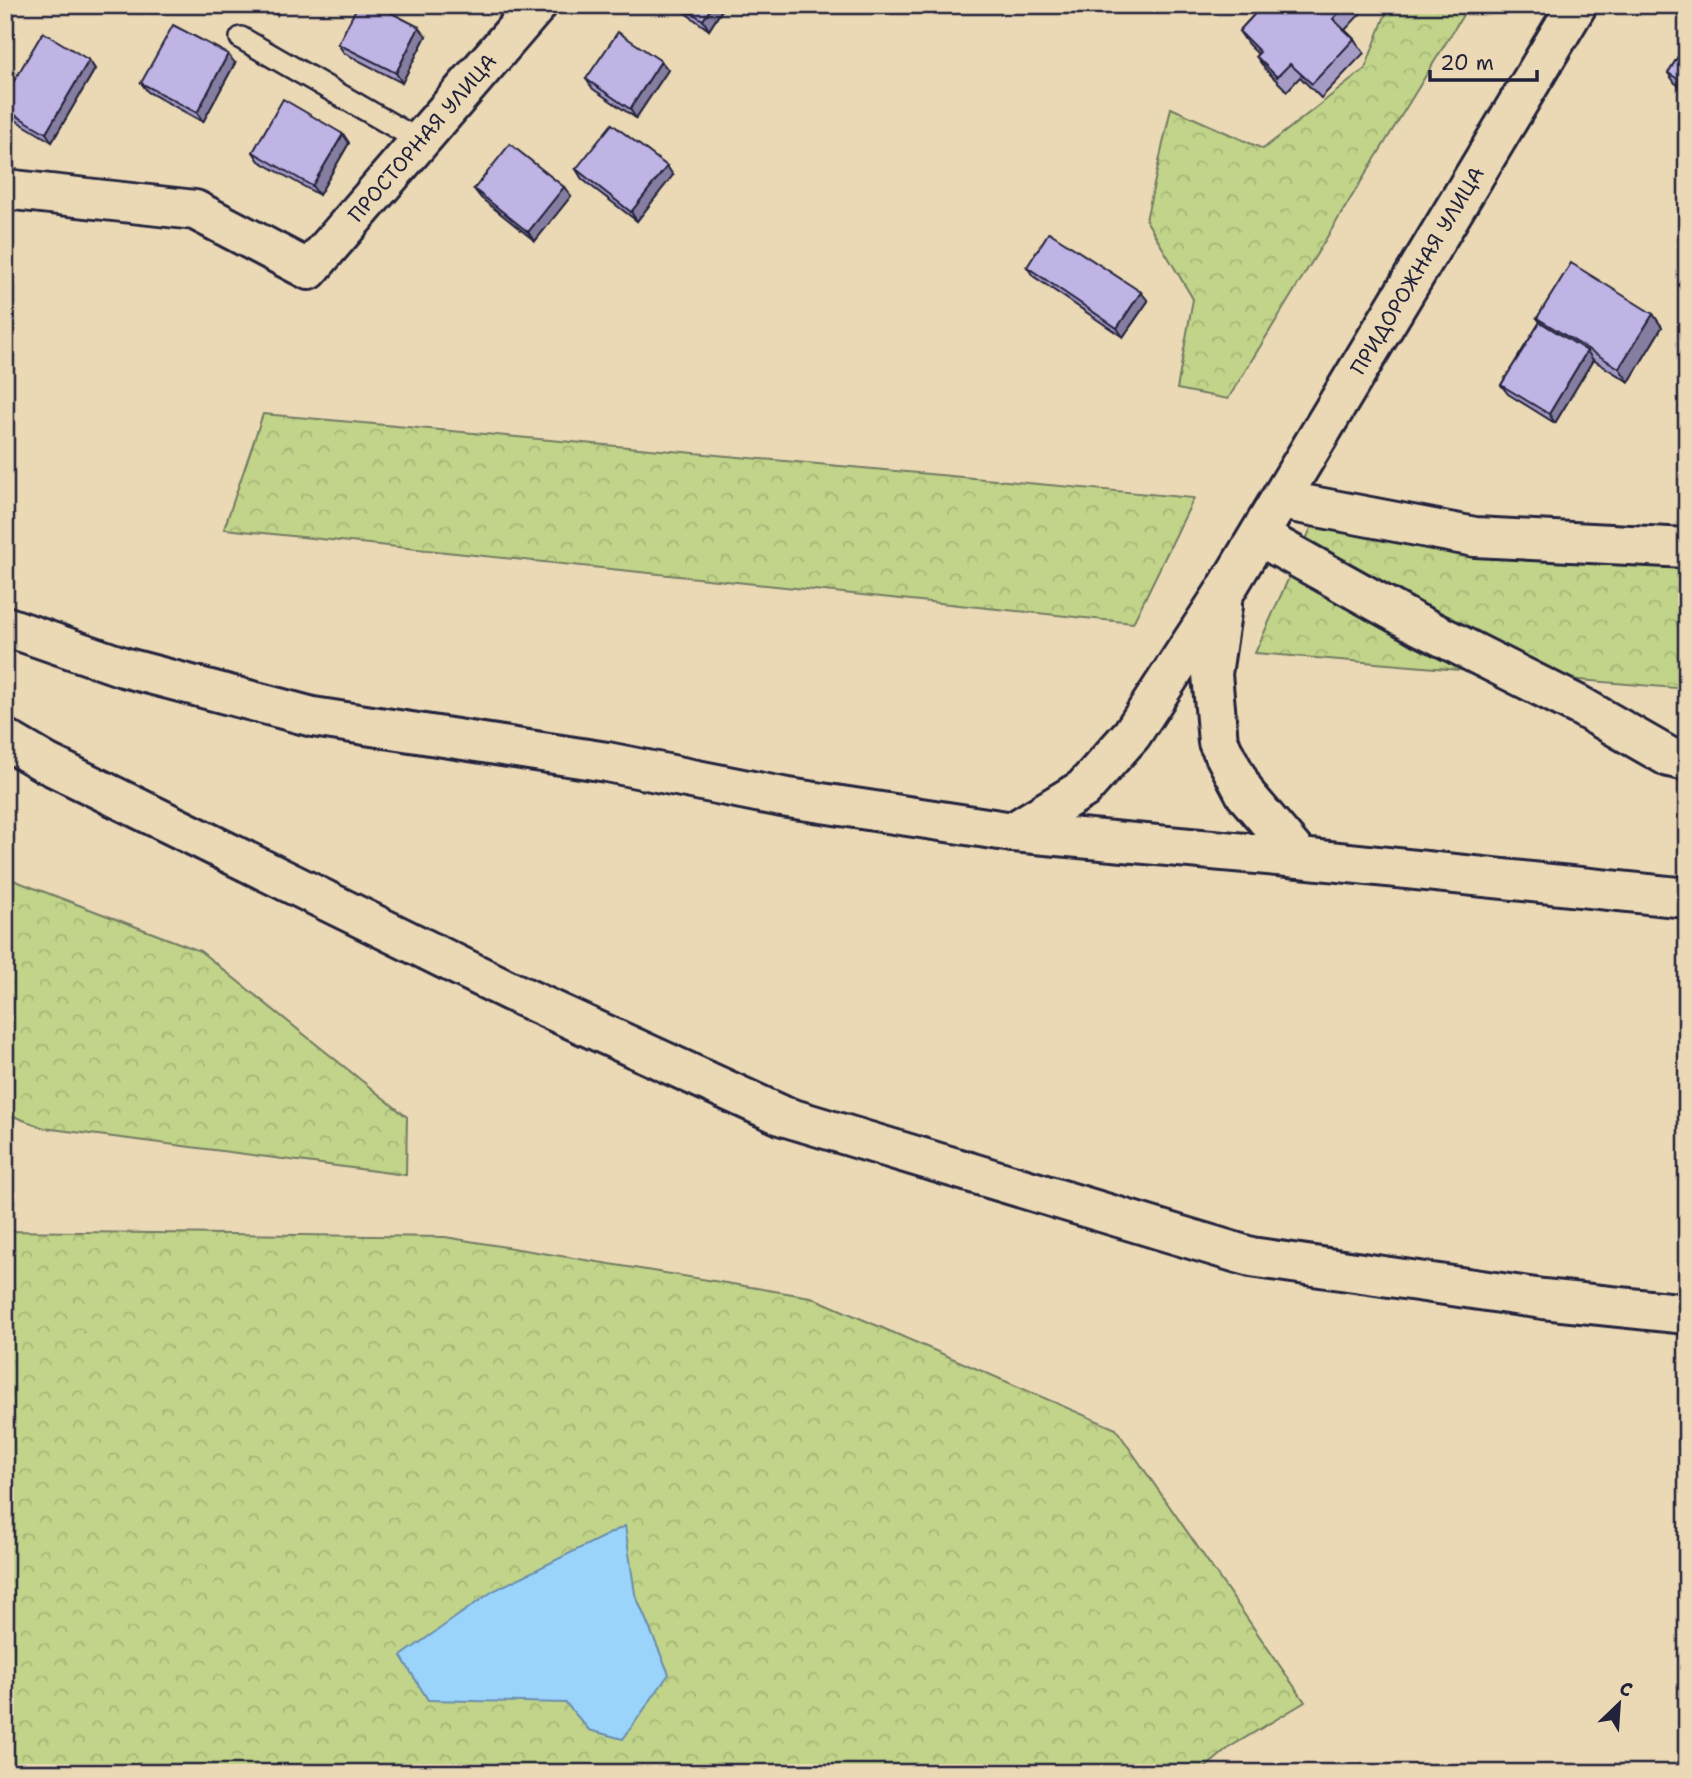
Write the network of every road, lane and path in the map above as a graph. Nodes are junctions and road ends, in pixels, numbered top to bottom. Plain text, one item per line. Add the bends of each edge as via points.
1 (537, 5) edge
2 (1577, 5) edge
3 (241, 38) dead end
4 (420, 141) junction
5 (5, 189) edge
6 (1281, 500) junction
7 (1259, 536) junction
8 (1687, 548) edge
9 (1224, 593) junction
10 (5, 626) edge
11 (5, 739) edge
12 (1687, 761) edge
13 (1013, 832) junction
14 (1300, 858) junction
15 (1687, 898) edge
16 (1687, 1314) edge

1 - 4 main road, ПРОСТОРНАЯ УЛИЦА
2 - 6 main road, ПРИДОРОЖНАЯ УЛИЦА
3 - 4 lane
4 - 5 main road, ПРОСТОРНАЯ УЛИЦА via 309,270 195,210
6 - 7 main road, ПРИДОРОЖНАЯ УЛИЦА
6 - 8 main road via 1475,537
7 - 9 main road, ПРИДОРОЖНАЯ УЛИЦА
7 - 12 main road via 1669,757
9 - 13 main road, ПРИДОРОЖНАЯ УЛИЦА via 1132,734 1083,789
9 - 14 main road via 1212,674 1218,742 1246,795
10 - 13 main road via 123,667 313,717
11 - 16 main road via 510,991 783,1115 1251,1257 1543,1299
13 - 14 main road
14 - 15 main road

